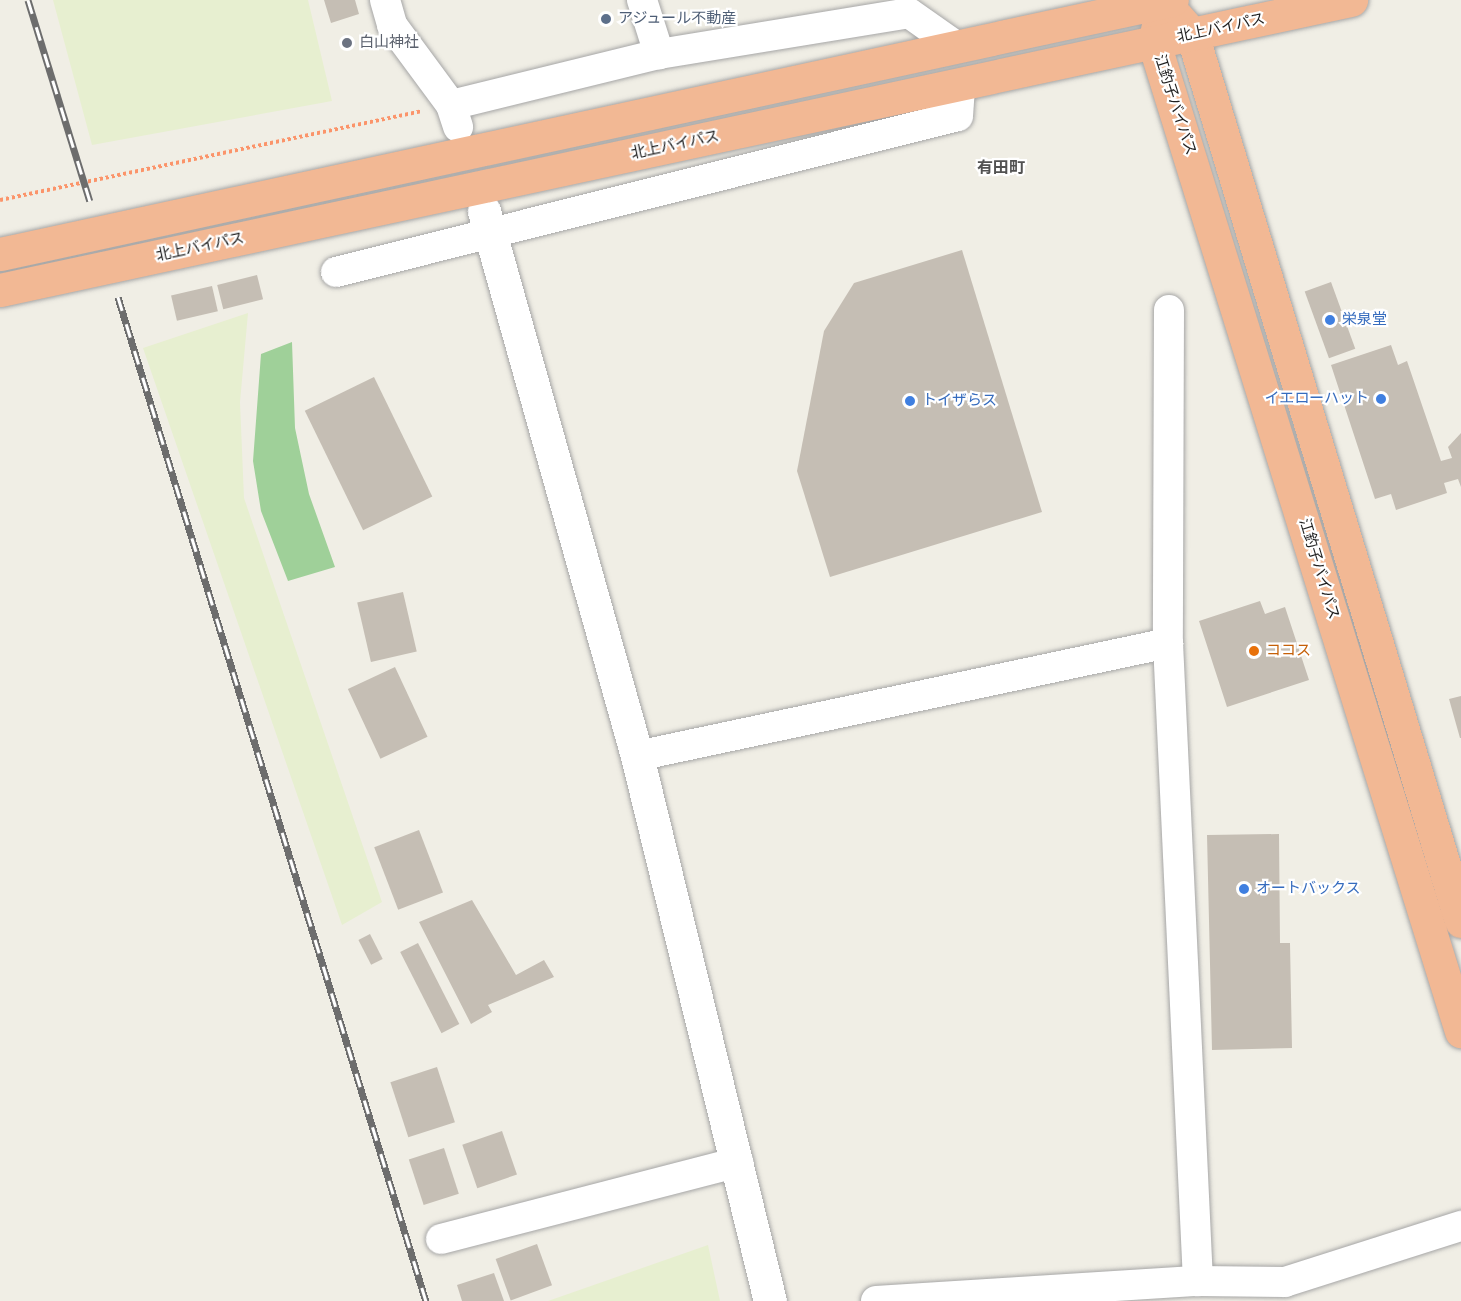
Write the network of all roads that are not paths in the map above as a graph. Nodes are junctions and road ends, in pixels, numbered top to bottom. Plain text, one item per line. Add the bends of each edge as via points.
1 (385, 0) edge
2 (642, 0) edge
3 (1351, 0) edge
4 (1166, 1) edge
5 (1192, 34) junction
6 (1154, 43) junction
7 (953, 44) junction
8 (659, 54) junction
9 (960, 85) junction
10 (487, 224) junction
11 (0, 254) edge
12 (336, 272) dead end
13 (0, 290) edge
14 (1169, 309) dead end
15 (1168, 643) junction
16 (637, 756) junction
17 (1461, 921) edge
18 (1461, 1031) edge
19 (738, 1162) junction
20 (1461, 1226) edge
21 (441, 1239) dead end
22 (1198, 1281) junction
23 (770, 1301) edge
24 (876, 1301) edge

1 - 8 street via 392,25 455,116
2 - 8 street
3 - 5 highway, 北上バイパス
4 - 5 highway
4 - 6 highway, 江釣子バイパス
4 - 7 highway
5 - 6 highway, 北上バイパス
5 - 17 highway
6 - 9 highway, 北上バイパス
6 - 18 highway, 江釣子バイパス
7 - 8 street via 909,13
7 - 11 highway
9 - 10 street via 958,116
9 - 13 highway, 北上バイパス
10 - 12 street
10 - 16 street
14 - 15 street
15 - 16 street
15 - 22 street
16 - 19 street
19 - 21 street
19 - 23 street
20 - 22 street via 1285,1282
22 - 24 street

